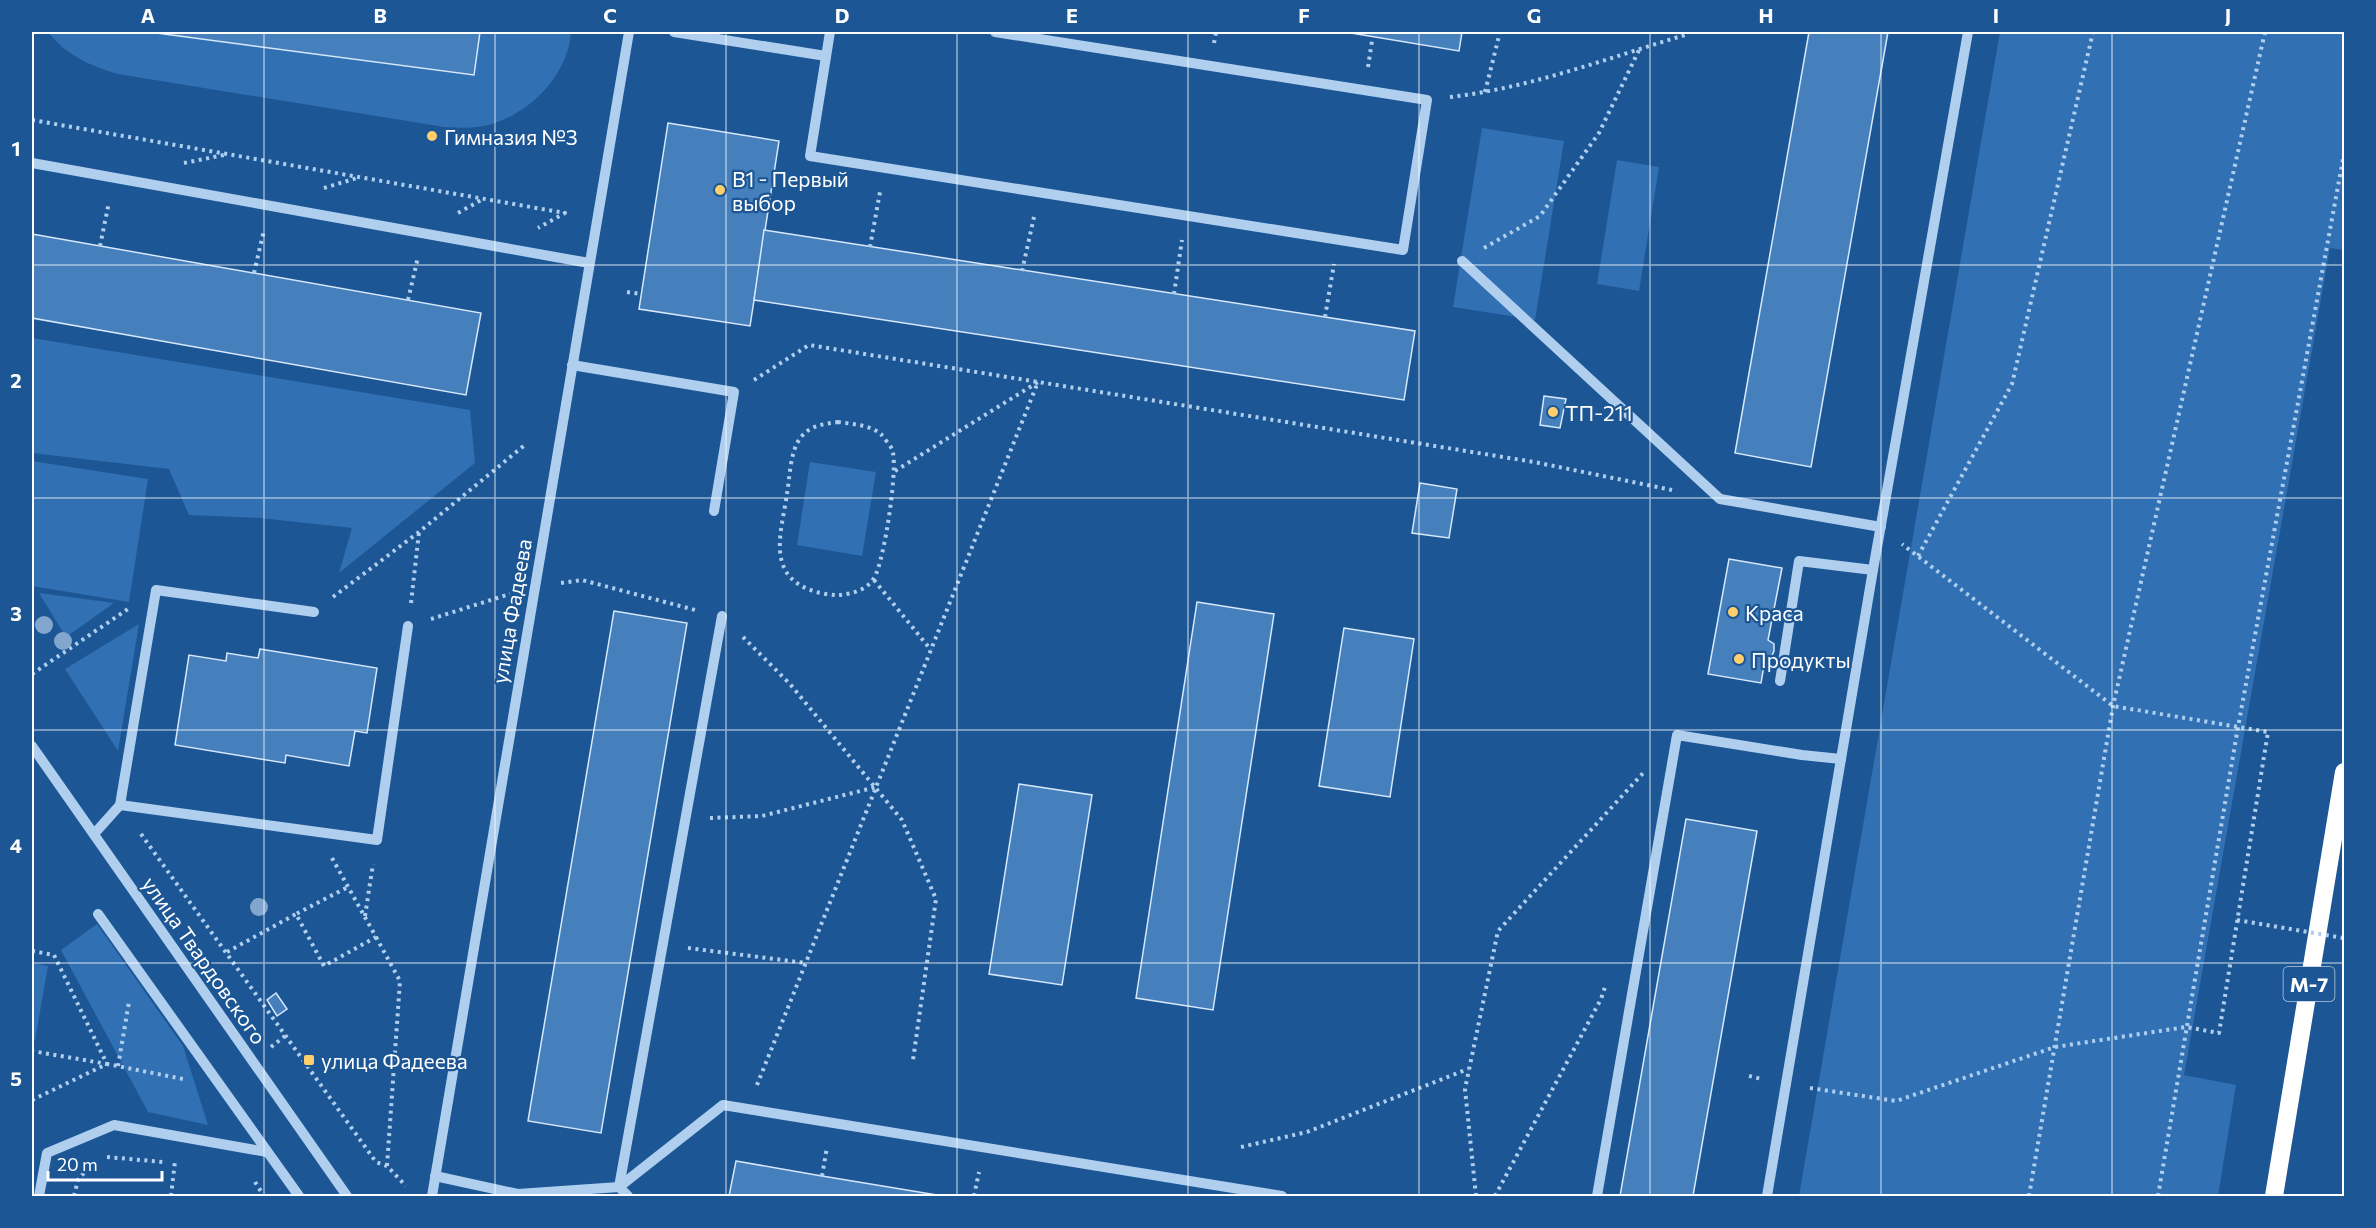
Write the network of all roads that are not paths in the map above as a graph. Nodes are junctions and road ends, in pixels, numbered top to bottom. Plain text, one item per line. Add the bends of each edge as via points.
1 (629, 32) edge
2 (674, 32) edge
3 (830, 32) edge
4 (995, 32) edge
5 (1968, 32) edge
6 (826, 56) junction
7 (32, 163) edge
8 (1462, 261) road end
9 (589, 263) junction
10 (572, 365) junction
11 (714, 511) dead end
12 (1881, 527) junction
13 (1873, 570) junction
14 (314, 612) road end
15 (722, 616) road end
16 (408, 626) road end
17 (1780, 681) dead end
18 (32, 746) edge
19 (1840, 759) junction
20 (2344, 772) edge
21 (120, 805) junction
22 (94, 834) junction
23 (99, 914) dead end
24 (267, 1152) junction
25 (435, 1176) junction
26 (619, 1187) junction
27 (39, 1197) edge
28 (299, 1197) edge
29 (347, 1197) edge
30 (432, 1197) edge
31 (628, 1197) edge
32 (1282, 1197) edge
33 (1597, 1197) edge
34 (1767, 1197) edge
35 (2274, 1197) edge

1 - 9 street, улица Фадеева
2 - 6 street
3 - 6 street
4 - 6 street via 1427,100 1403,250 810,156
5 - 12 street
7 - 9 street
8 - 12 street via 1720,500
9 - 10 street, улица Фадеева
10 - 11 street via 734,392
10 - 25 street, улица Фадеева
12 - 13 street
13 - 17 street via 1799,561
13 - 19 street
14 - 21 street via 156,590
15 - 26 street
16 - 21 street via 377,840
18 - 22 street, улица Твардовского
19 - 33 street via 1677,735
19 - 34 street
20 - 35 highway, М-7
21 - 22 street
22 - 29 street, улица Твардовского
23 - 24 street
24 - 27 street via 114,1125 47,1153
24 - 28 street
25 - 26 street via 518,1194
25 - 30 street, улица Фадеева
26 - 31 street
26 - 32 street via 723,1105

